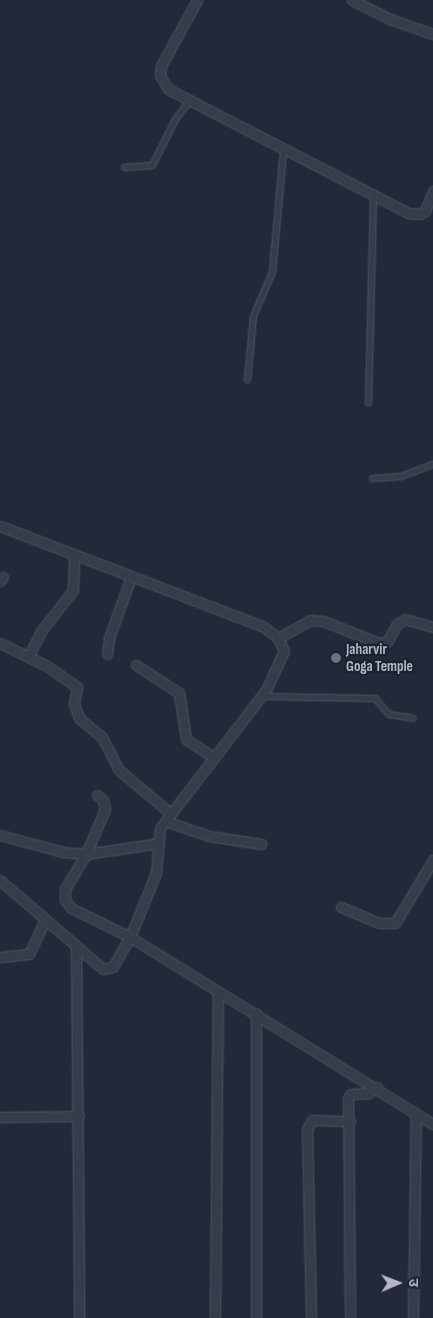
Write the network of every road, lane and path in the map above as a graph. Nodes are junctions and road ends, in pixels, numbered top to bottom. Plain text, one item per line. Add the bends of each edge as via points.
1 (197, 0) edge
2 (352, 0) edge
3 (433, 34) edge
4 (189, 101) junction
5 (283, 150) junction
6 (124, 167) dead end
7 (433, 191) edge
8 (373, 197) junction
9 (247, 380) dead end
10 (368, 403) dead end
11 (433, 464) edge
12 (372, 478) dead end
13 (0, 526) edge
14 (74, 554) junction
15 (131, 577) junction
16 (433, 627) edge
17 (278, 638) junction
18 (0, 643) edge
19 (107, 654) dead end
20 (28, 657) junction
21 (136, 665) dead end
22 (262, 696) junction
23 (413, 718) dead end
24 (213, 757) junction
25 (97, 795) dead end
26 (170, 813) junction
27 (165, 821) junction
28 (0, 835) edge
29 (159, 843) junction
30 (261, 844) dead end
31 (86, 854) junction
32 (433, 860) edge
33 (0, 880) edge
34 (341, 907) dead end
35 (45, 919) junction
36 (130, 937) junction
37 (76, 946) junction
38 (0, 957) edge
39 (218, 992) junction
40 (256, 1014) junction
41 (377, 1087) junction
42 (416, 1113) junction
43 (79, 1116) junction
44 (0, 1117) edge
45 (350, 1121) junction
46 (433, 1124) edge
47 (79, 1318) edge
48 (215, 1318) edge
49 (256, 1318) edge
50 (311, 1318) edge
51 (350, 1318) edge
52 (413, 1318) edge

1 - 4 street via 161,66 160,75 168,90
2 - 3 street via 390,19
4 - 5 street
4 - 6 lane via 175,119 152,165
5 - 8 street
5 - 9 lane via 272,272 267,290 253,316
7 - 8 street via 420,214 408,213
8 - 10 lane
11 - 12 lane via 401,476
13 - 14 street
14 - 15 street
14 - 20 street via 73,590 42,630
15 - 17 street via 264,627
15 - 19 street via 109,638
16 - 17 street via 405,619 387,642 379,643 362,634 317,620
17 - 22 street via 283,658
18 - 20 street
20 - 26 street via 77,687 74,704 79,718 102,737 118,769
21 - 24 street via 179,693 186,739
22 - 23 lane via 375,698 389,714
22 - 24 street
24 - 26 street
25 - 31 street via 103,800 104,809
26 - 27 street
27 - 29 street
27 - 30 street via 209,836
28 - 31 street via 62,852
29 - 31 street
29 - 36 street via 156,873
31 - 36 street via 67,884 65,900 71,908
32 - 34 street via 395,923 379,923
33 - 35 street
35 - 37 street
35 - 38 street via 29,954
36 - 37 street via 113,966 106,970
36 - 39 street
37 - 43 street
39 - 40 street
39 - 48 street
40 - 41 street
40 - 49 street
41 - 42 street
41 - 45 street via 369,1093 349,1096
42 - 46 street
42 - 52 street
43 - 44 street
43 - 47 street
45 - 50 street via 312,1120 307,1129
45 - 51 street

